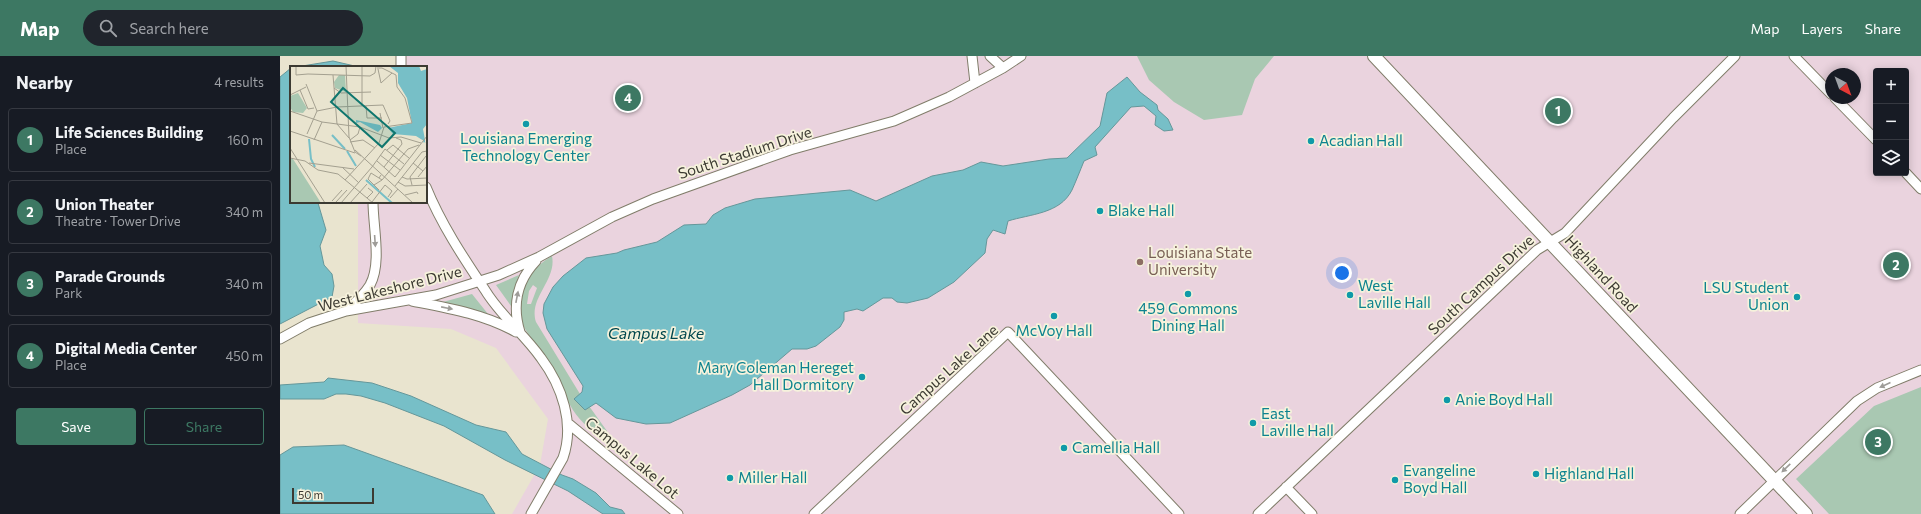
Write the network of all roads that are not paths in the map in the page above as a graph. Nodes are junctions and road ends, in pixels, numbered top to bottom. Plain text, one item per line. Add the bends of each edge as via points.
1 (972, 56) edge
2 (990, 56) edge
3 (1021, 56) edge
4 (1374, 56) edge
5 (1735, 56) edge
6 (1794, 56) edge
7 (1003, 68) junction
8 (975, 83) junction
9 (1825, 88) edge
10 (1841, 104) edge
11 (1873, 137) edge
12 (1909, 176) edge
13 (427, 189) edge
14 (1921, 189) edge
15 (373, 203) edge
16 (1550, 242) junction
17 (540, 257) junction
18 (479, 281) junction
19 (409, 300) junction
20 (346, 311) junction
21 (521, 335) junction
22 (280, 339) edge
23 (1921, 370) edge
24 (569, 424) junction
25 (1774, 480) junction
26 (1286, 487) junction
27 (531, 514) edge
28 (678, 514) edge
29 (814, 514) edge
30 (1179, 514) edge
31 (1258, 514) edge
32 (1312, 514) edge
33 (1740, 514) edge
34 (1806, 514) edge

1 - 8 street
2 - 7 street
3 - 7 street, South Stadium Drive
4 - 16 street, Highland Road
5 - 16 street, South Campus Drive via 1673,118 1586,213 1565,233
6 - 9 street
7 - 8 street, South Stadium Drive
8 - 17 street, South Stadium Drive via 894,121 790,150 653,199 612,217
10 - 11 street
12 - 14 street
13 - 18 street via 448,233
15 -> 20 street via 375,274 367,290
16 - 25 street, Highland Road
16 - 26 street, South Campus Drive via 1537,250
17 - 18 street, South Stadium Drive
21 -> 17 street via 516,317 517,295 528,268
18 - 19 street, West Lakeshore Drive via 443,293
18 - 21 street, West Lakeshore Drive via 492,301
19 - 20 street, West Lakeshore Drive
19 -> 21 street via 466,312 501,324
20 - 22 street, West Lakeshore Drive via 309,323
21 - 24 street, West Lakeshore Drive via 546,365 560,393
23 -> 25 street via 1877,388 1857,401
24 - 27 street, West Lakeshore Drive via 563,458
24 - 28 street, Campus Lake Lot
25 - 33 street
25 - 34 street, Highland Road
26 - 31 street, South Campus Drive
26 - 32 street
29 - 30 street, Campus Lake Lane via 1008,332

